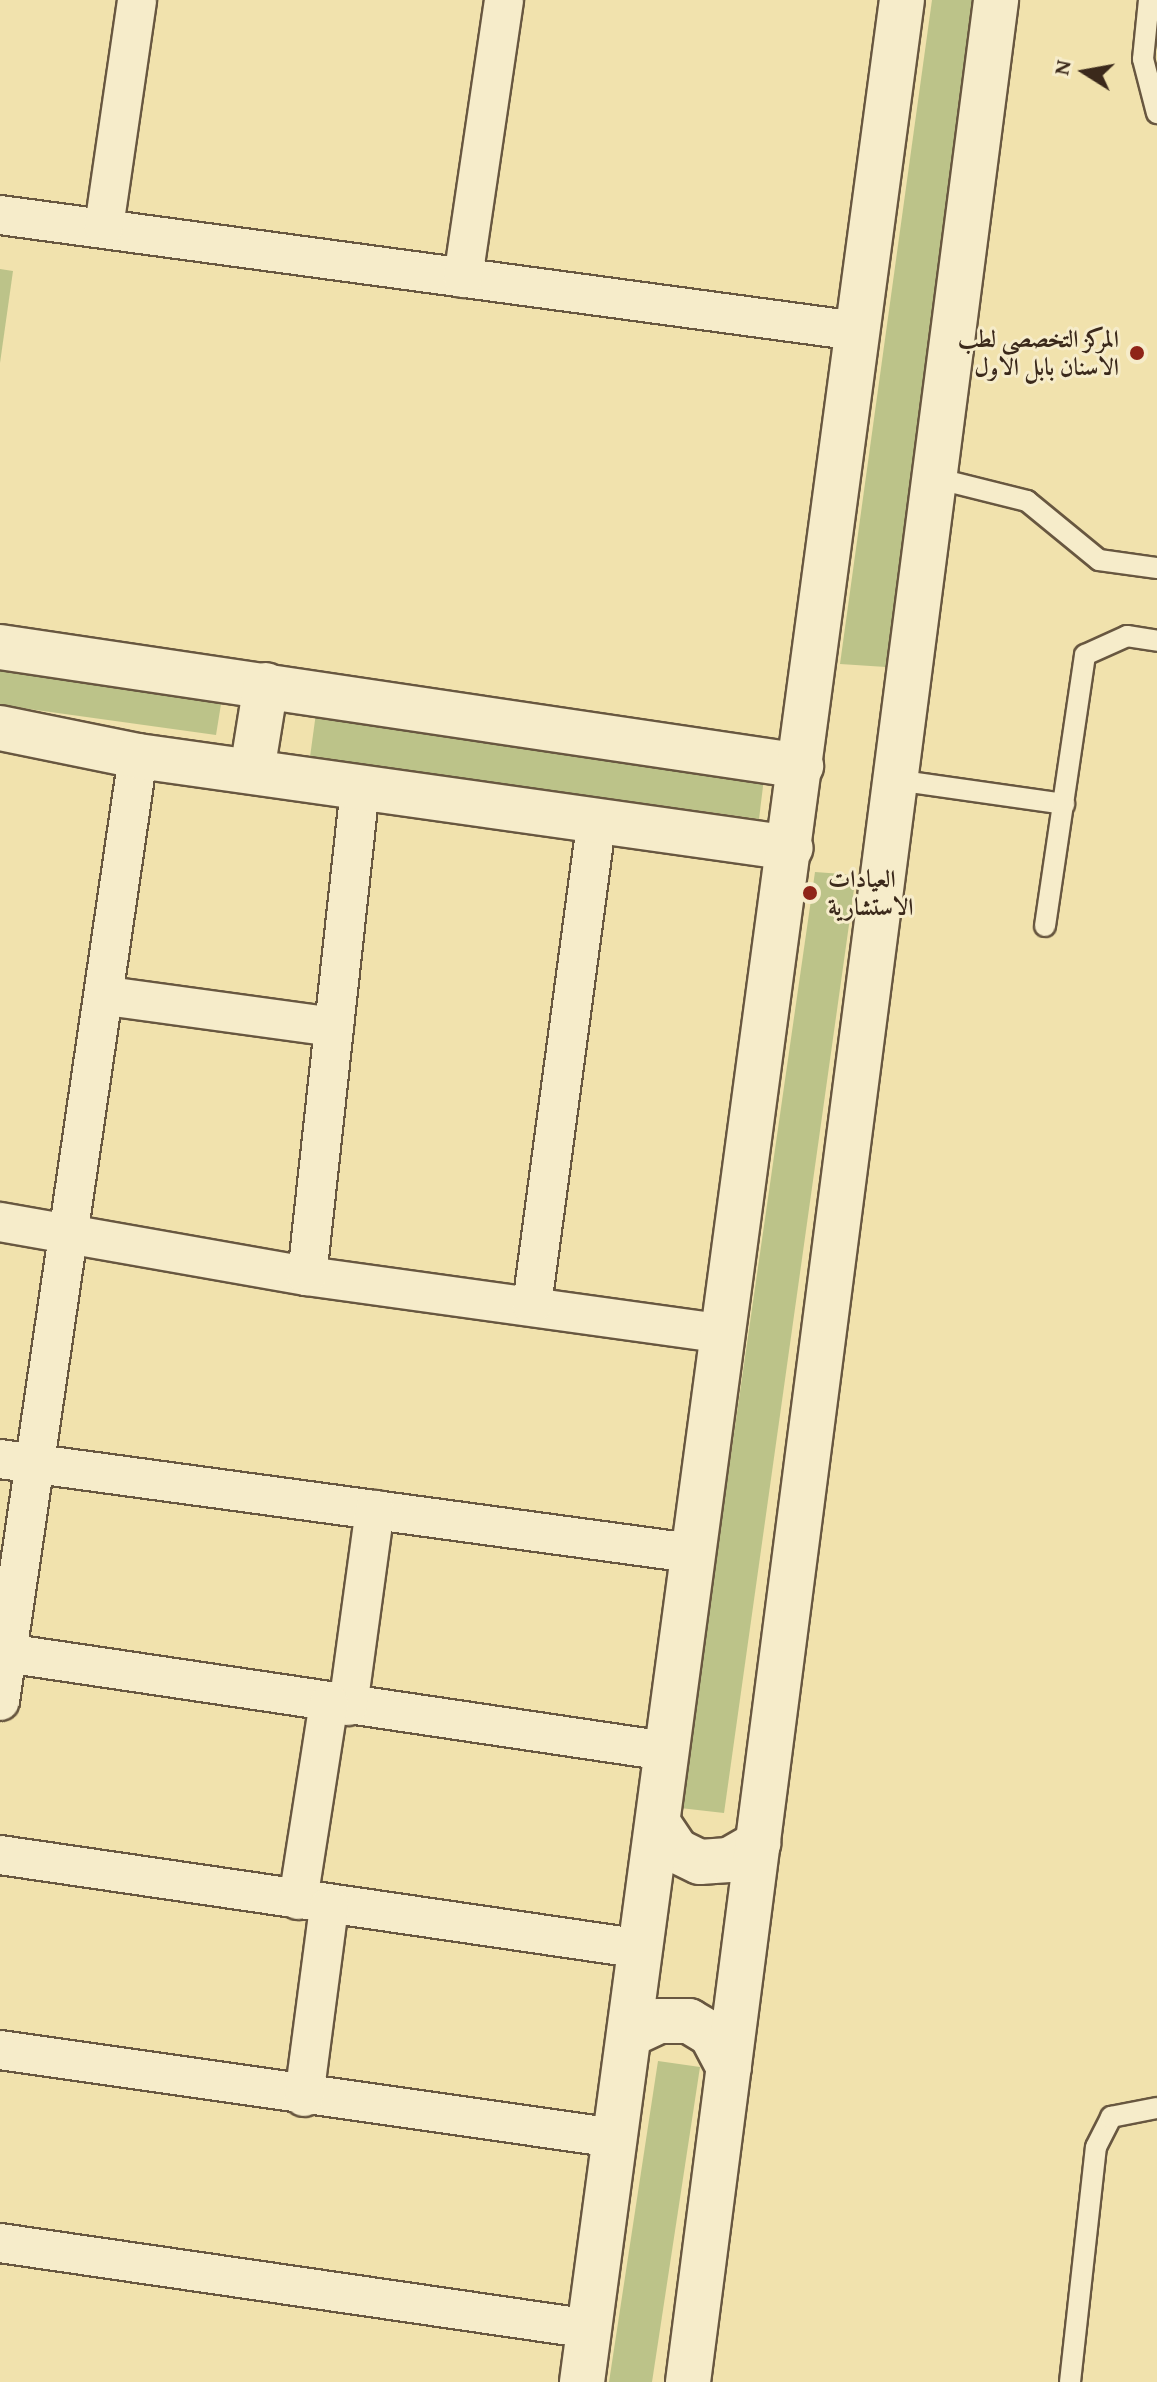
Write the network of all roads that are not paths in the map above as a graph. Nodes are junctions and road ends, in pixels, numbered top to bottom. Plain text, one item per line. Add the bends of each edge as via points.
1 (137, 0) edge
2 (504, 0) edge
3 (902, 0) edge
4 (996, 0) edge
5 (1149, 0) edge
6 (1157, 113) edge
7 (0, 215) edge
8 (104, 227) junction
9 (463, 278) junction
10 (857, 331) junction
11 (935, 478) junction
12 (1157, 568) edge
13 (1157, 641) edge
14 (0, 647) edge
15 (266, 685) junction
16 (0, 728) edge
17 (138, 756) junction
18 (801, 766) junction
19 (252, 771) junction
20 (896, 780) junction
21 (360, 789) junction
22 (1064, 804) junction
23 (597, 821) junction
24 (791, 848) junction
25 (1045, 926) dead end
26 (107, 996) junction
27 (334, 1027) junction
28 (0, 1222) edge
29 (73, 1234) junction
30 (307, 1276) junction
31 (532, 1305) junction
32 (720, 1333) junction
33 (17, 1461) edge
34 (375, 1510) junction
35 (691, 1553) junction
36 (6, 1653) junction
37 (0, 1701) edge
38 (338, 1705) junction
39 (666, 1751) junction
40 (658, 1823) junction
41 (758, 1843) junction
42 (0, 1855) edge
43 (313, 1904) junction
44 (642, 1949) junction
45 (629, 2035) junction
46 (0, 2050) edge
47 (729, 2068) junction
48 (304, 2097) junction
49 (1157, 2108) edge
50 (615, 2138) junction
51 (0, 2243) edge
52 (590, 2329) junction
53 (582, 2382) edge
54 (688, 2382) edge
55 (1070, 2382) edge

1 - 8 street
2 - 9 street
3 - 10 main road
4 - 11 main road
5 - 6 lane via 1143,59
7 - 8 street
8 - 9 street
9 - 10 street
10 - 18 main road
11 - 12 lane via 1027,501 1099,560
11 - 20 main road
13 - 22 lane via 1127,636 1085,655
14 - 15 main road
15 - 18 main road
15 - 19 main road
16 - 17 main road
17 - 19 main road
17 - 26 street
18 - 24 main road
19 - 21 main road
20 - 22 lane
20 - 41 main road
21 - 23 main road
21 - 27 street
22 - 25 lane
23 - 24 main road
23 - 31 street
24 - 32 main road
26 - 27 street
26 - 29 street
27 - 30 street
28 - 29 street
29 - 30 street
29 - 33 street
30 - 31 street
31 - 32 street
32 - 35 main road
33 - 34 street
33 - 36 street
34 - 35 street
34 - 38 street
35 - 39 main road
36 - 37 street
36 - 38 street
38 - 39 street
38 - 43 street
39 - 40 main road
40 - 41 main road via 677,1851 700,1862 729,1860
40 - 44 main road
41 - 47 main road
42 - 43 street
43 - 44 street
43 - 48 street
44 - 45 main road
45 - 47 main road via 659,2021 689,2021 719,2044
45 - 50 main road
46 - 48 street
47 - 54 main road
48 - 50 street
49 - 55 lane via 1111,2117 1096,2147
50 - 52 main road
51 - 52 street
52 - 53 main road

